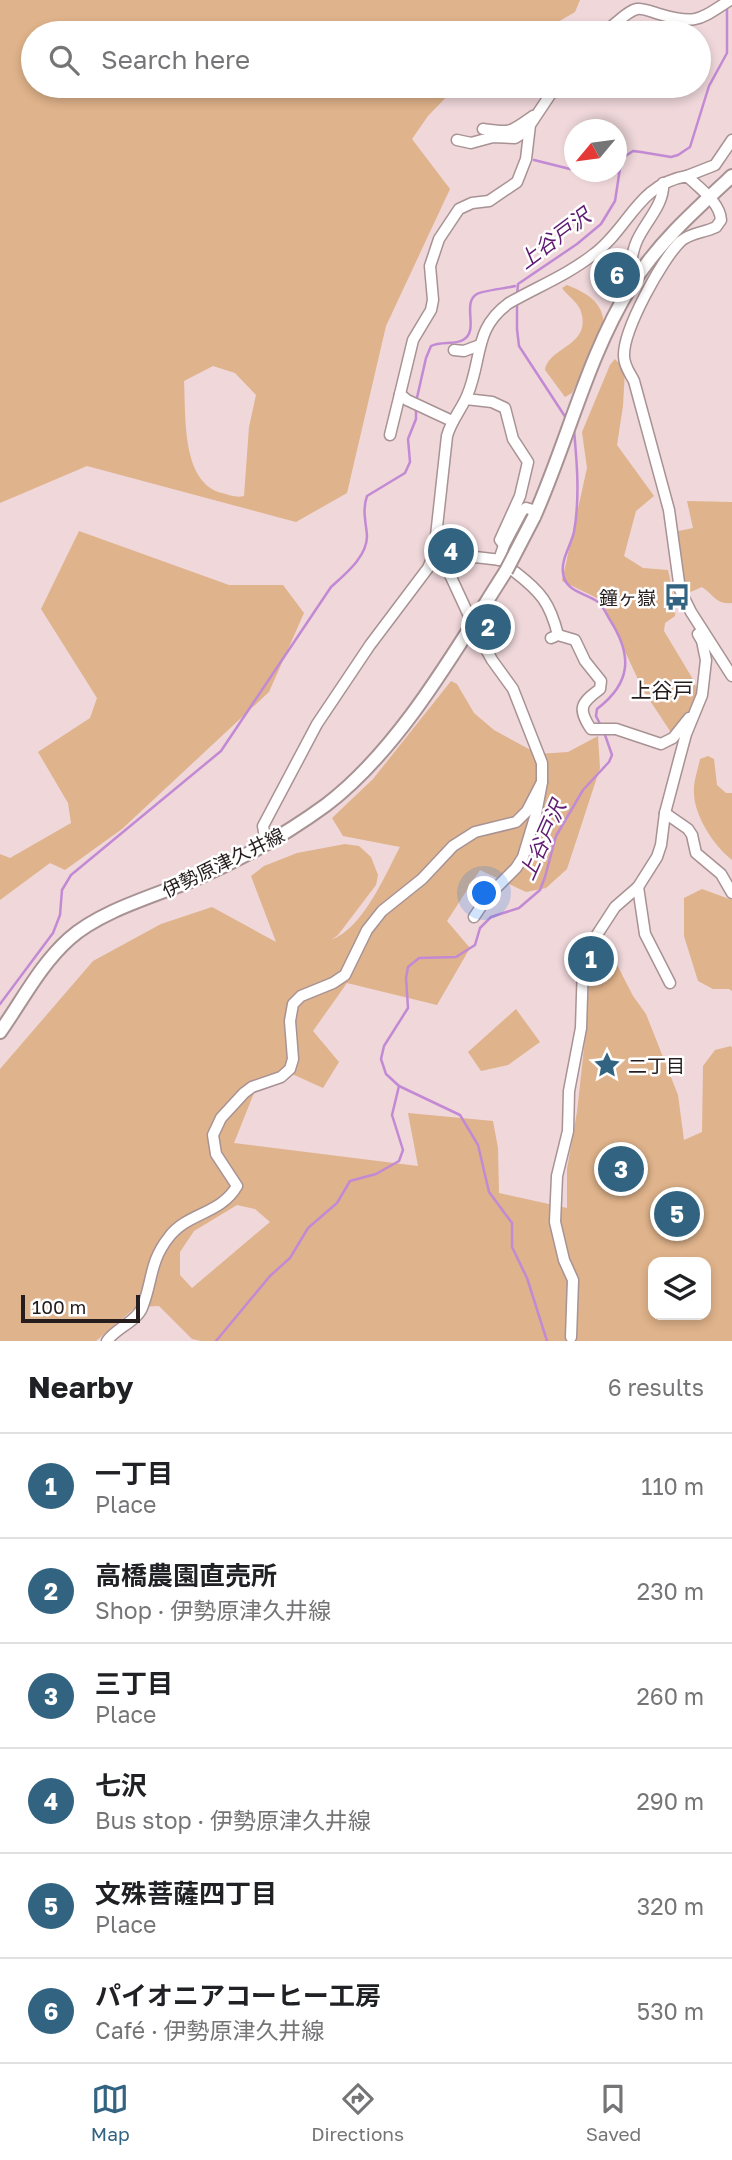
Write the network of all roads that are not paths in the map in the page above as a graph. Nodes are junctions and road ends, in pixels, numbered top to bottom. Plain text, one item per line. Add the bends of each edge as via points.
1 (730, 0) edge
2 (620, 21) edge
3 (547, 98) edge
4 (536, 114) junction
5 (483, 129) dead end
6 (528, 130) junction
7 (457, 140) dead end
8 (732, 140) edge
9 (687, 176) junction
10 (732, 176) edge
11 (663, 183) junction
12 (709, 198) junction
13 (630, 265) dead end
14 (481, 345) junction
15 (454, 350) dead end
16 (400, 394) junction
17 (466, 399) junction
18 (452, 421) junction
19 (390, 435) dead end
20 (536, 511) junction
21 (504, 545) junction
22 (434, 554) junction
23 (445, 564) junction
24 (505, 566) junction
25 (685, 602) junction
26 (473, 622) junction
27 (732, 676) edge
28 (696, 714) junction
29 (542, 782) junction
30 (665, 813) junction
31 (266, 844) junction
32 (638, 887) junction
33 (732, 892) edge
34 (474, 916) dead end
35 (670, 983) dead end
36 (0, 1032) edge
37 (571, 1338) dead end
38 (107, 1341) edge

1 - 2 street via 701,19 671,18 639,8
3 - 4 street
4 - 5 street via 513,131
4 - 6 street
6 - 7 street via 515,138
6 - 16 street via 526,159 517,182 489,201 459,209 439,239 430,266 433,300 413,340
8 - 9 street via 715,166
9 - 11 street
9 - 12 street
10 - 12 main road
11 - 13 street via 664,190 636,241
11 - 14 street via 591,257 496,312
12 - 20 main road, 伊勢原津久井線 via 665,242 633,284 610,326
12 - 25 street via 720,211 720,223 692,234 675,248 640,306 624,356 668,510 677,580
14 - 15 street
14 - 17 street
16 - 18 street
16 - 19 street
17 - 18 street
17 - 21 street via 492,401 505,408 513,439 528,461 520,496 500,540
18 - 22 street
20 - 21 street via 522,511
20 - 24 main road, 伊勢原津久井線, bridge
21 - 24 street
22 - 23 street
22 - 31 street via 317,724 263,826
23 - 24 street via 475,557
23 - 26 street
24 - 26 main road, 伊勢原津久井線
24 - 28 street via 539,591 554,619 554,637 575,640 601,681 600,689 582,710 590,729 616,729 661,744
25 - 27 street
25 - 28 street via 706,660
26 - 29 street via 517,698 542,763
26 - 31 main road, 伊勢原津久井線 via 381,752 329,802
28 - 30 street via 686,734
29 - 34 street via 523,857
29 - 38 street via 516,822 475,832 453,846 382,911 345,975 293,1004 290,1069 244,1093 221,1118 213,1135 216,1154 237,1186 230,1199 170,1235 154,1260 141,1310
30 - 32 street via 657,857
30 - 33 street via 688,829 696,853 721,874
31 - 36 main road, 伊勢原津久井線 via 81,930 54,954
32 - 35 street via 645,934
32 - 37 street via 615,907 583,964 581,1027 569,1091 568,1131 557,1176 555,1222 573,1280

